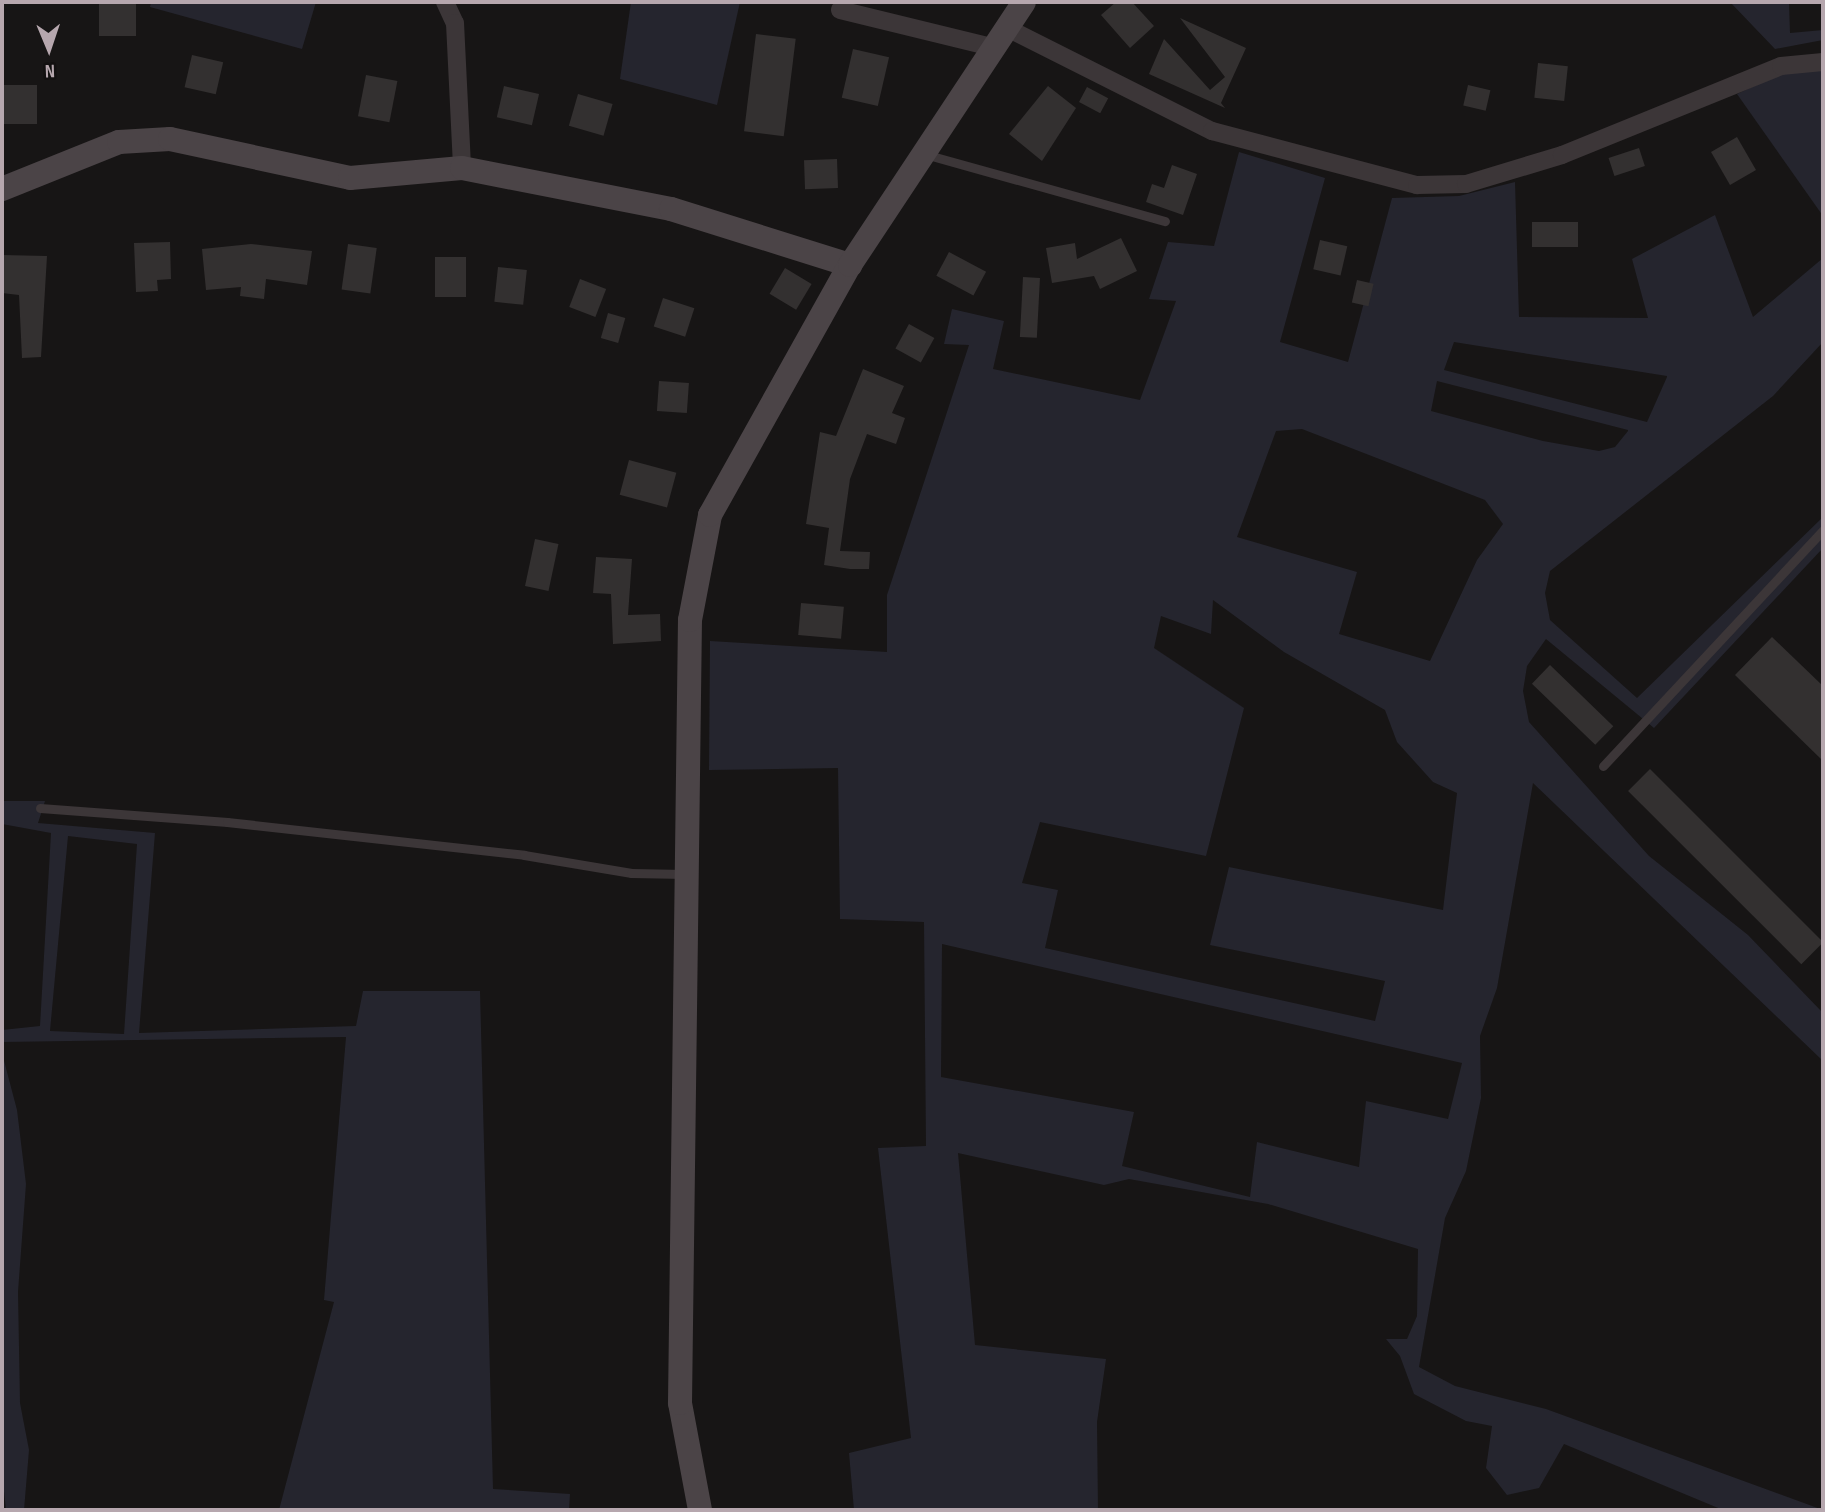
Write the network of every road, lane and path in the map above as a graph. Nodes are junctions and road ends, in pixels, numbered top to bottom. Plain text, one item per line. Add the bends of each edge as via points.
1 (445, 2) edge
2 (1024, 2) edge
3 (840, 10) dead end
4 (999, 37) junction
5 (1823, 62) edge
6 (923, 153) junction
7 (462, 168) junction
8 (2, 189) edge
9 (1165, 221) dead end
10 (850, 265) junction
11 (1823, 530) edge
12 (1603, 766) dead end
13 (40, 808) dead end
14 (687, 874) junction
15 (700, 1510) edge

1 - 7 street via 455,23
2 - 4 street
3 - 4 street
4 - 5 street via 1212,131 1417,185 1466,184 1538,162 1781,66
4 - 6 street
6 - 9 lane
6 - 10 street
7 - 8 street via 349,178 170,139 119,142
7 - 10 street via 671,209
10 - 14 street via 710,515 690,620
11 - 12 lane
13 - 14 lane via 430,844 631,873
14 - 15 street via 680,1403

